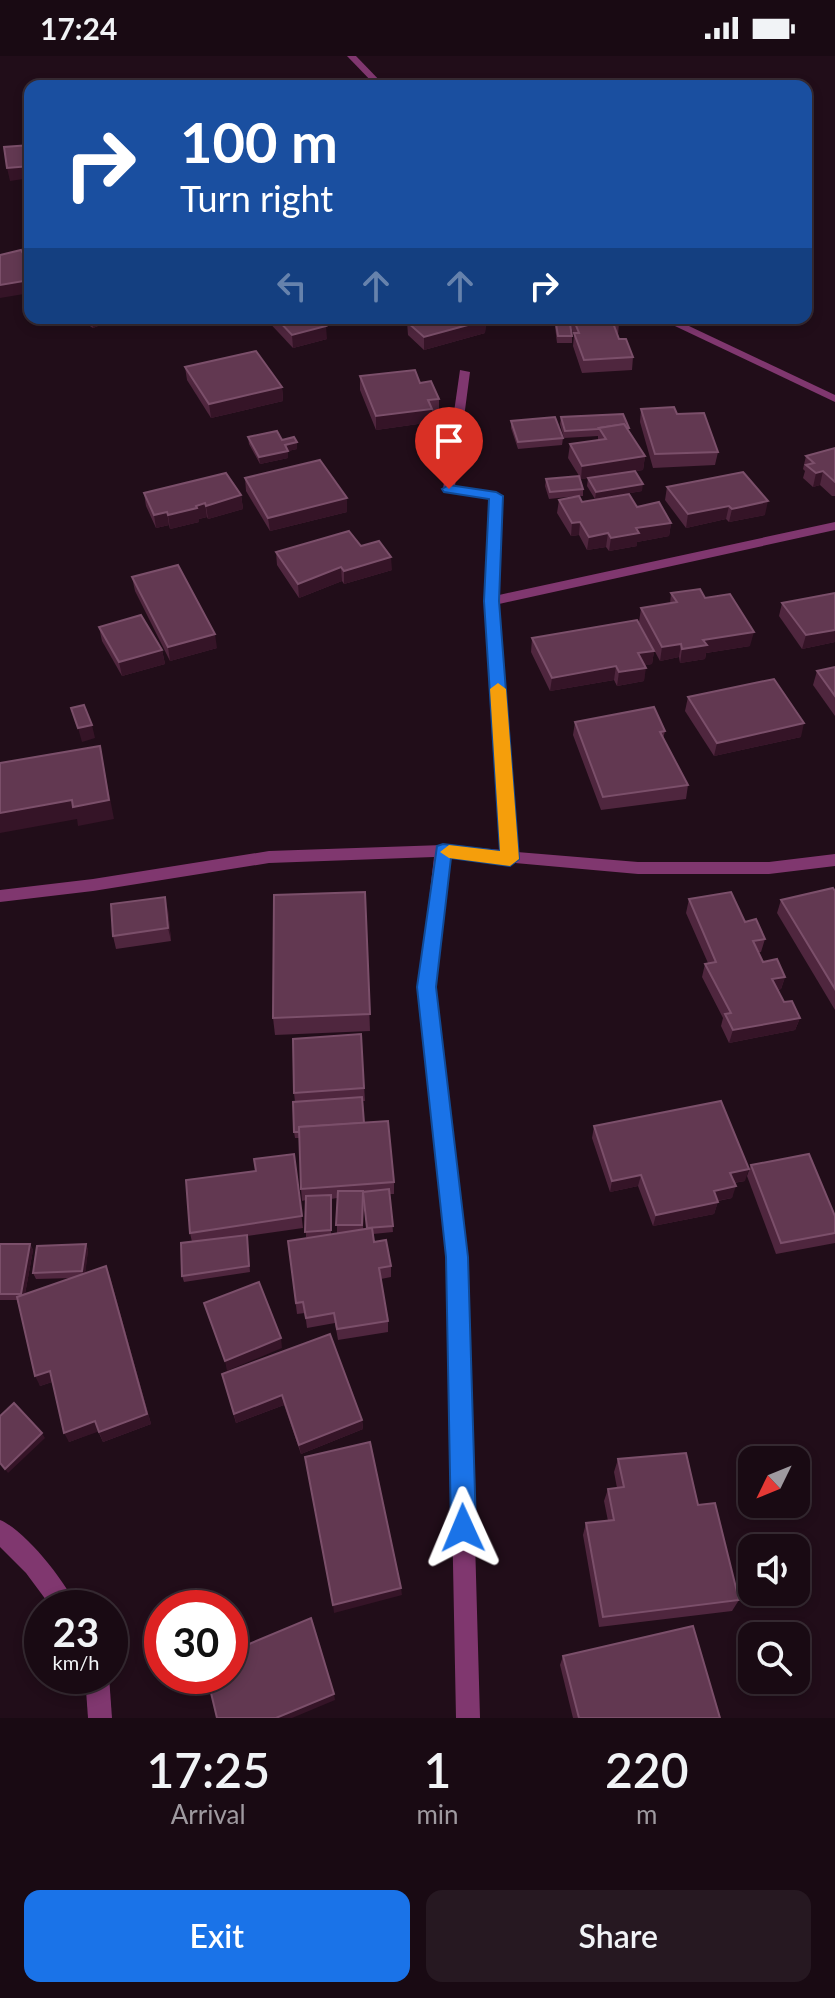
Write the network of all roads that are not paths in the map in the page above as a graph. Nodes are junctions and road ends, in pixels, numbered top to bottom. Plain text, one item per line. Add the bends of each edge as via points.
1 (351, 56) edge
2 (375, 80) edge
3 (676, 324) edge
4 (464, 372) dead end
5 (835, 399) edge
6 (835, 526) edge
7 (492, 601) junction
8 (443, 851) junction
9 (510, 859) junction
10 (835, 860) edge
11 (0, 896) edge
12 (0, 1531) edge
13 (53, 1590) edge
14 (98, 1694) edge
15 (100, 1718) edge
16 (468, 1718) edge

1 - 2 street
3 - 5 street
4 - 7 street via 449,489 496,496
6 - 7 street
7 - 9 street
8 - 9 street
8 - 11 street via 269,857
8 - 16 street via 427,987 457,1257
9 - 10 street via 638,868 769,868
12 - 13 street
14 - 15 street

